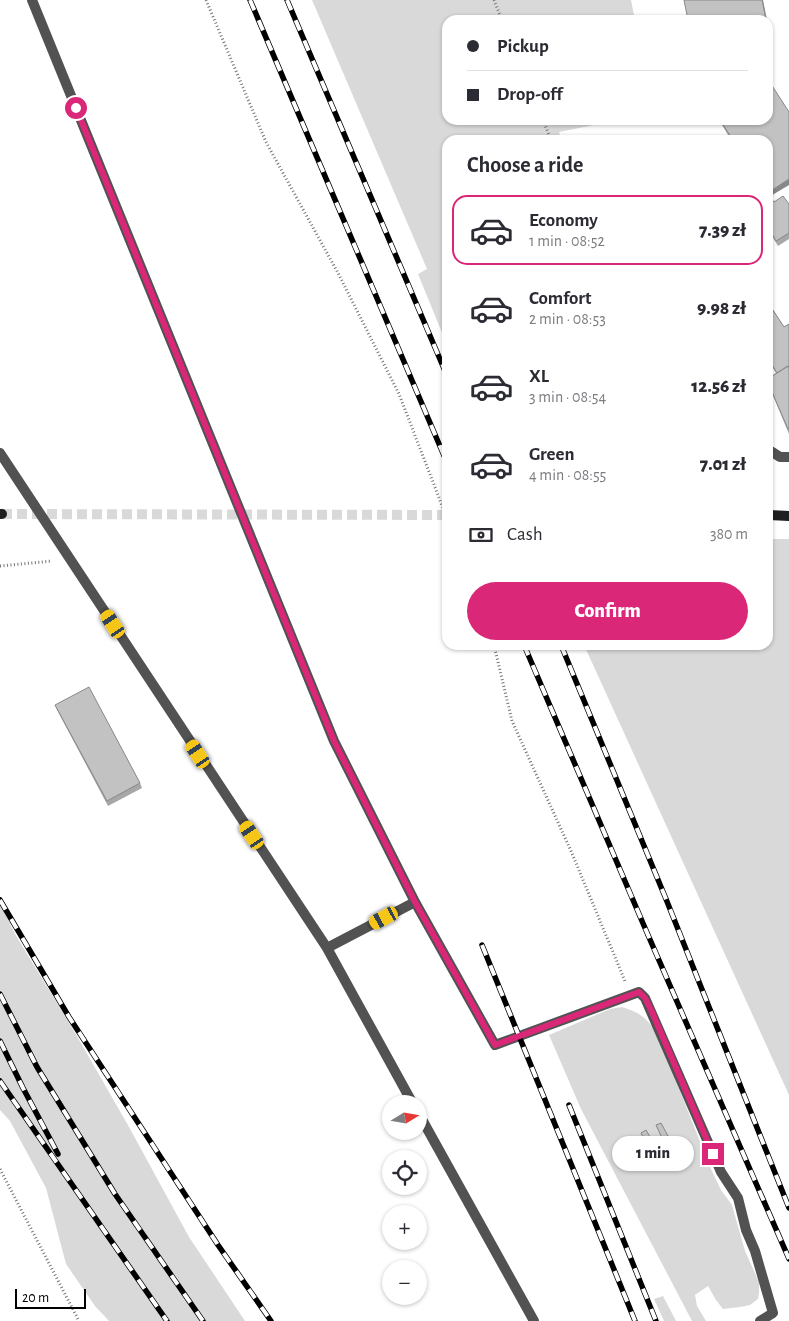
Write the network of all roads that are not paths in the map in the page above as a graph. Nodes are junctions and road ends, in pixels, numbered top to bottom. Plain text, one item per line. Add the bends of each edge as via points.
1 (32, 0) edge
2 (0, 453) edge
3 (773, 453) edge
4 (789, 457) edge
5 (773, 516) edge
6 (789, 516) edge
7 (415, 902) junction
8 (327, 948) junction
9 (408, 1095) edge
10 (428, 1130) edge
11 (534, 1321) edge
12 (760, 1321) edge

1 - 7 lane via 334,741
2 - 8 lane
3 - 4 lane
5 - 6 main road
7 - 8 lane
7 - 12 lane via 495,1045 639,992 645,998 721,1172 738,1198 773,1313
8 - 9 lane
10 - 11 lane

